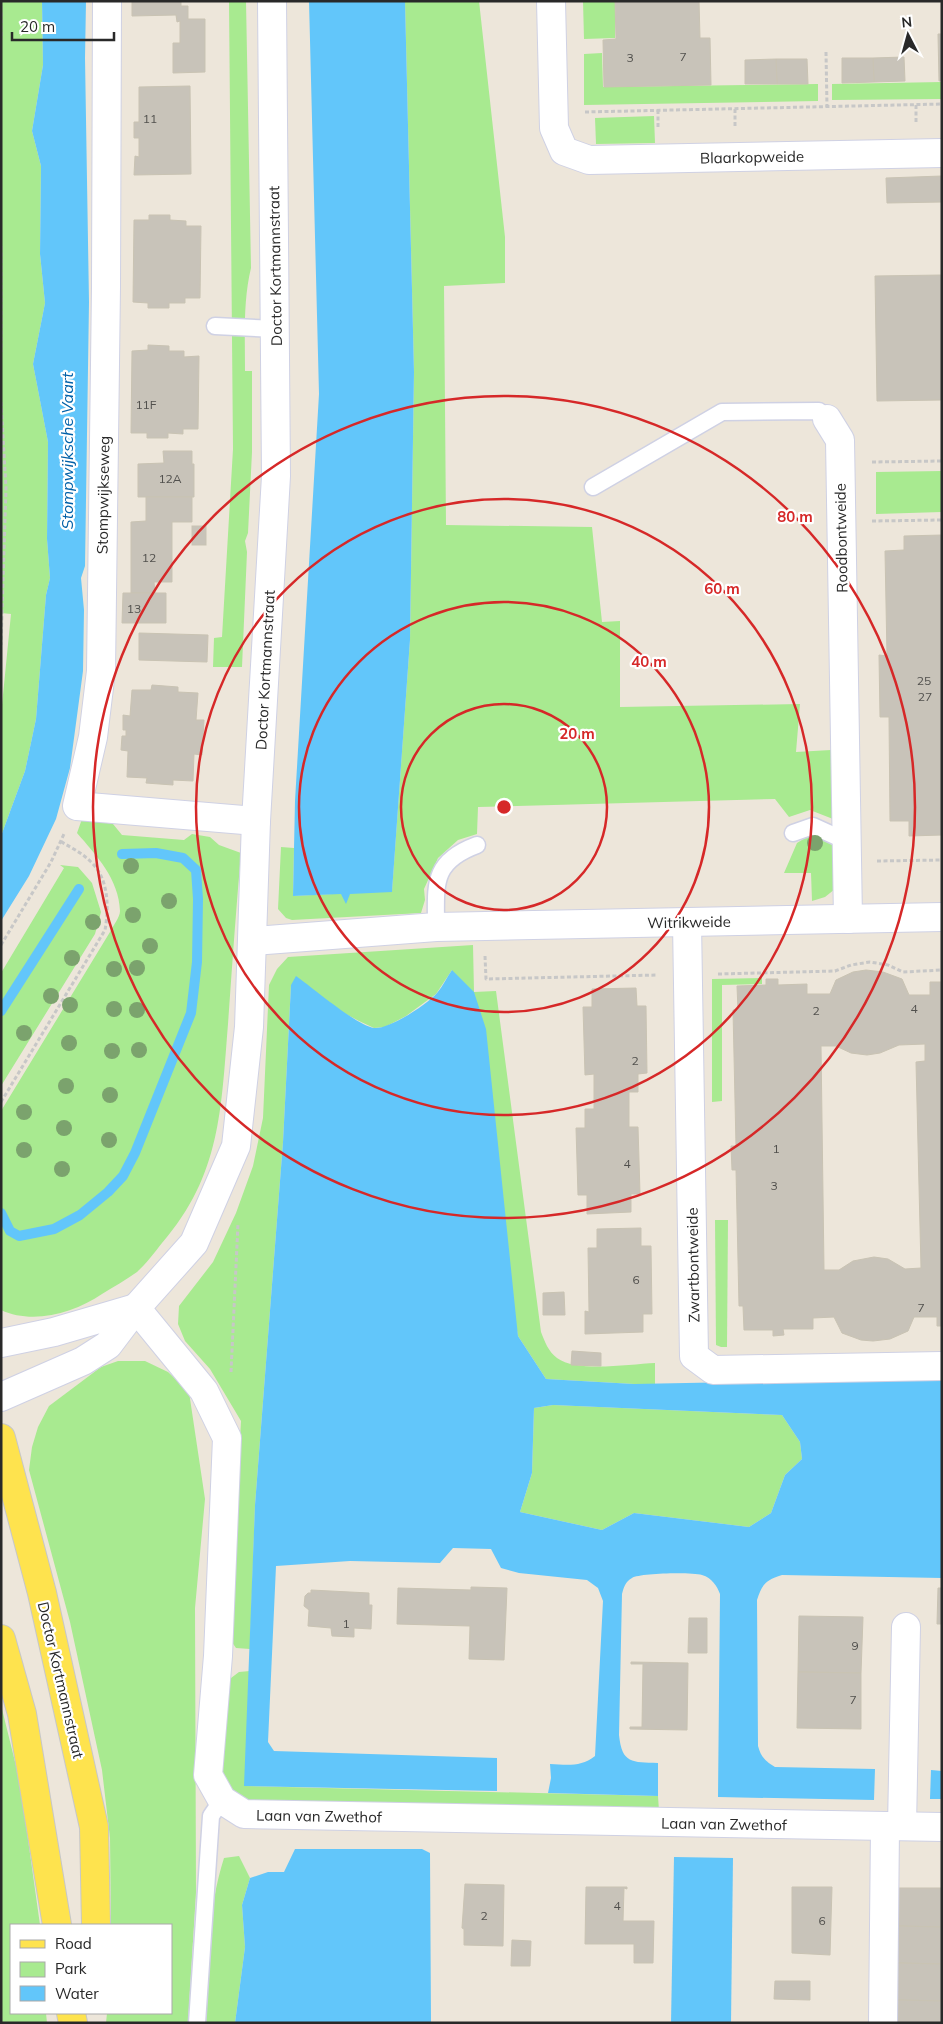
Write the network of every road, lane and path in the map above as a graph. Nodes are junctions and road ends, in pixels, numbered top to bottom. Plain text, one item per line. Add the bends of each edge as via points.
1 (107, 1) edge
2 (272, 1) edge
3 (551, 1) edge
4 (1, 6) edge
5 (1, 40) edge
6 (826, 52) dead end
7 (942, 104) edge
8 (827, 107) junction
9 (575, 112) dead end
10 (942, 153) edge
11 (1, 246) edge
12 (215, 326) dead end
13 (276, 328) junction
14 (1, 352) edge
15 (1, 402) edge
16 (827, 419) joint
17 (942, 461) edge
18 (840, 463) junction
19 (1, 487) edge
20 (593, 487) dead end
21 (6, 488) junction
22 (942, 520) edge
23 (841, 522) junction
24 (2, 624) edge
25 (1, 645) edge
26 (256, 821) junction
27 (793, 833) dead end
28 (60, 841) dead end
29 (477, 845) dead end
30 (846, 851) junction
31 (942, 860) edge
32 (51, 862) dead end
33 (942, 918) edge
34 (848, 919) junction
35 (687, 922) junction
36 (436, 927) junction
37 (253, 941) junction
38 (1, 945) edge
39 (1, 1102) edge
40 (223, 1176) junction
41 (136, 1308) junction
42 (1, 1343) edge
43 (942, 1366) edge
44 (230, 1380) dead end
45 (1, 1397) edge
46 (1, 1438) edge
47 (906, 1627) dead end
48 (1, 1639) edge
49 (222, 1800) junction
50 (894, 1827) junction
51 (942, 1827) edge
52 (57, 1924) edge
53 (96, 1924) edge
54 (197, 2023) edge
55 (882, 2023) edge

1 - 26 street, Stompwijkseweg via 101,671 93,737 77,806
2 - 13 street, Doctor Kortmannstraat
3 - 10 street, Blaarkopweide via 554,128 564,151 589,160
4 - 5 path
6 - 8 path
7 - 8 path
8 - 9 path
11 - 14 path
12 - 13 lane
13 - 26 street, Doctor Kortmannstraat via 276,476
15 - 21 path
16 - 18 street, Roodbontweide via 840,440
16 - 20 lane, Roodbontweide via 819,411 722,412
17 - 18 path
18 - 23 street, Roodbontweide
19 - 21 path
21 - 24 path
22 - 23 path
23 - 30 street, Roodbontweide
24 - 25 path
26 - 37 street, Doctor Kortmannstraat
27 - 30 lane via 813,826
28 - 39 path via 91,861 104,883 108,911 104,930
29 - 36 lane via 446,864 436,883
30 - 31 path
30 - 34 street, Roodbontweide
32 - 38 path
33 - 34 street, Witrikweide
34 - 35 street, Witrikweide
35 - 36 street, Witrikweide
35 - 43 street, Zwartbontweide via 694,1356 713,1370
36 - 37 street, Witrikweide
37 - 40 street, Doctor Kortmannstraat via 249,1027 236,1146
40 - 41 street, Doctor Kortmannstraat via 194,1243
40 - 44 path via 239,1226
41 - 42 street via 54,1332
41 - 45 street, Doctor Kortmannstraat via 108,1345 83,1361
41 - 49 street, Laan van Zwethof via 204,1391 227,1438 218,1656 208,1775
46 - 53 main road, Doctor Kortmannstraat via 42,1593 94,1827
47 - 50 street
48 - 52 main road via 22,1714
49 - 50 street, Laan van Zwethof via 244,1814
49 - 54 lane via 211,1816
50 - 51 street, Laan van Zwethof
50 - 55 street

